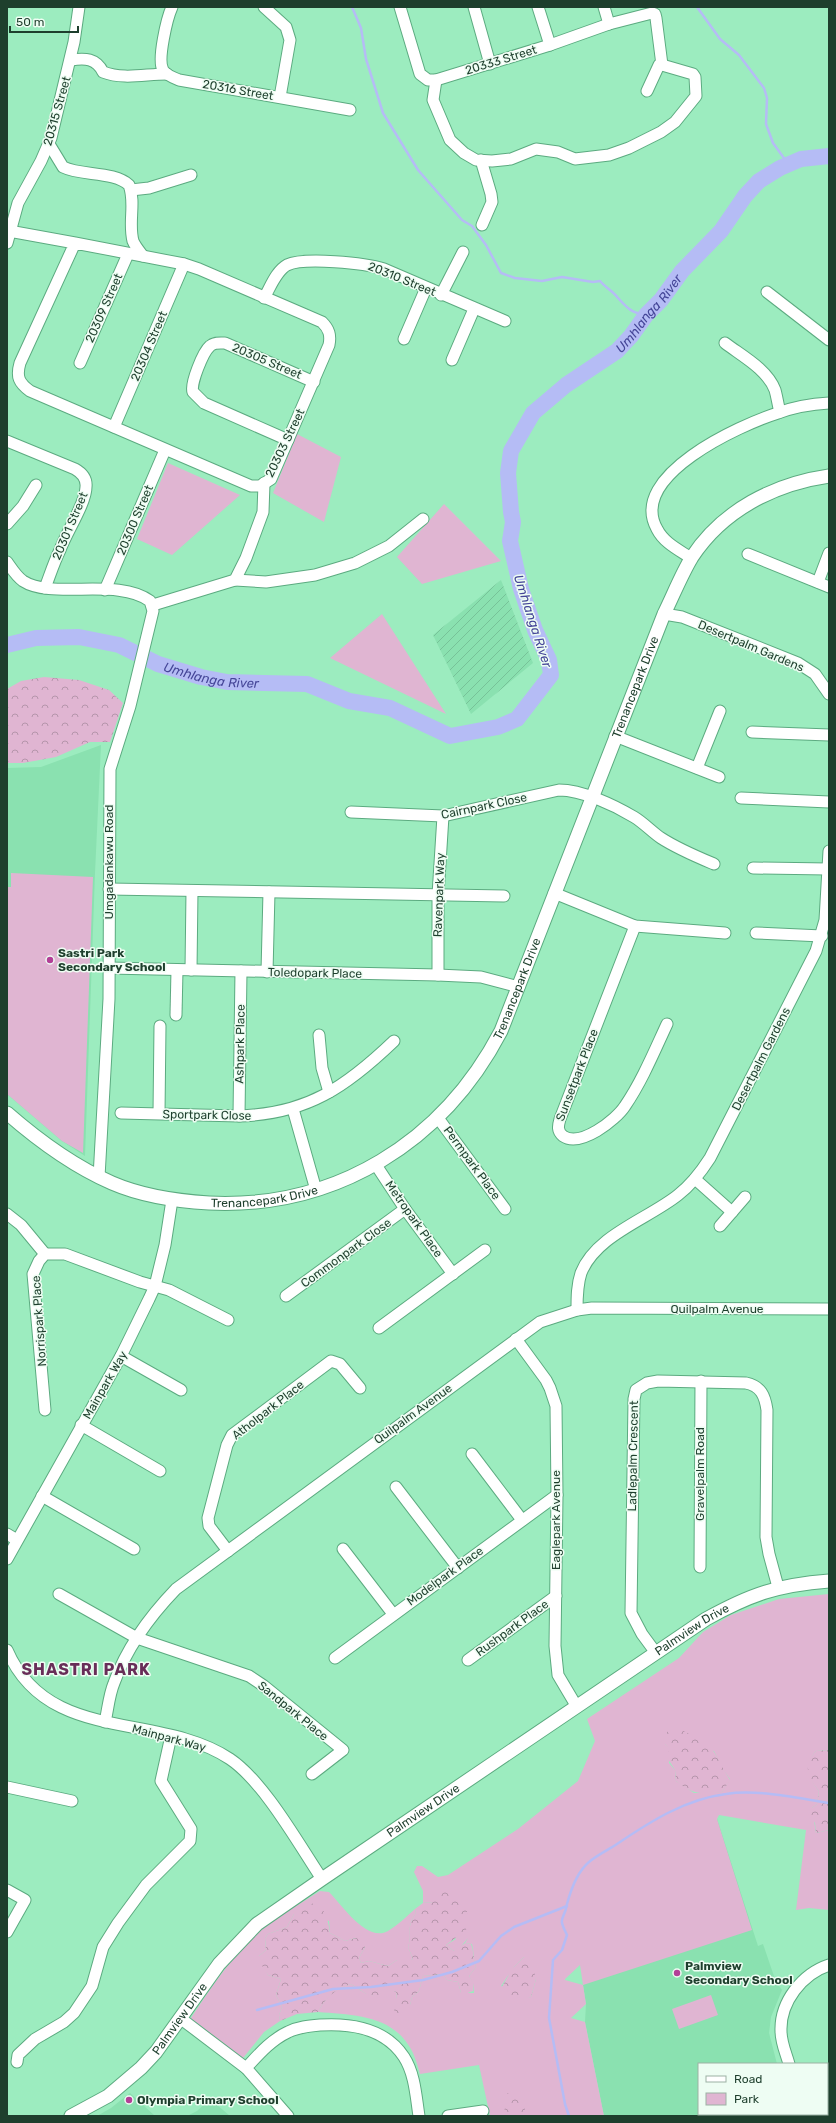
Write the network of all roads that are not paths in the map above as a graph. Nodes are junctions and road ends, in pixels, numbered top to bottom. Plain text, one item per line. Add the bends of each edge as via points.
1 (78, 7) edge
2 (172, 7) edge
3 (264, 7) edge
4 (400, 7) edge
5 (474, 7) edge
6 (538, 7) edge
7 (604, 7) edge
8 (610, 24) junction
9 (550, 45) junction
10 (71, 60) junction
11 (490, 64) junction
12 (662, 65) junction
13 (167, 74) junction
14 (436, 80) junction
15 (647, 91) dead end
16 (280, 97) junction
17 (350, 110) dead end
18 (49, 144) junction
19 (481, 160) junction
20 (191, 175) dead end
21 (132, 190) junction
22 (482, 225) dead end
23 (10, 231) junction
24 (7, 243) edge
25 (75, 243) junction
26 (463, 252) dead end
27 (128, 254) junction
28 (143, 256) junction
29 (184, 264) junction
30 (426, 288) junction
31 (767, 292) dead end
32 (440, 294) junction
33 (264, 298) junction
34 (474, 309) junction
35 (505, 321) dead end
36 (404, 339) dead end
37 (829, 340) edge
38 (725, 343) dead end
39 (452, 360) dead end
40 (80, 363) dead end
41 (314, 382) junction
42 (829, 403) edge
43 (780, 412) junction
44 (114, 428) junction
45 (288, 440) junction
46 (7, 441) edge
47 (165, 450) junction
48 (829, 476) edge
49 (264, 483) junction
50 (36, 485) dead end
51 (423, 519) dead end
52 (7, 524) edge
53 (829, 553) edge
54 (748, 554) dead end
55 (691, 558) junction
56 (7, 562) edge
57 (235, 580) junction
58 (818, 582) junction
59 (829, 587) edge
60 (45, 588) junction
61 (105, 590) junction
62 (152, 606) junction
63 (664, 614) junction
64 (829, 694) edge
65 (720, 711) dead end
66 (752, 732) dead end
67 (829, 735) edge
68 (615, 736) junction
69 (697, 768) junction
70 (719, 777) dead end
71 (591, 797) junction
72 (741, 798) dead end
73 (829, 802) edge
74 (351, 812) dead end
75 (443, 816) junction
76 (829, 851) edge
77 (714, 864) dead end
78 (753, 868) dead end
79 (828, 869) edge
80 (109, 889) junction
81 (192, 891) junction
82 (268, 892) junction
83 (554, 893) junction
84 (438, 895) junction
85 (504, 896) dead end
86 (635, 926) junction
87 (725, 933) dead end
88 (756, 933) dead end
89 (822, 936) junction
90 (109, 968) junction
91 (177, 970) junction
92 (190, 970) junction
93 (241, 971) junction
94 (267, 972) junction
95 (438, 975) junction
96 (519, 987) junction
97 (176, 1015) dead end
98 (668, 1024) dead end
99 (160, 1026) dead end
100 (319, 1035) dead end
101 (394, 1041) dead end
102 (329, 1092) junction
103 (293, 1110) junction
104 (7, 1113) edge
105 (121, 1113) dead end
106 (159, 1113) junction
107 (239, 1116) junction
108 (438, 1118) junction
109 (376, 1165) junction
110 (99, 1176) junction
111 (695, 1179) junction
112 (316, 1190) junction
113 (745, 1198) dead end
114 (172, 1200) junction
115 (405, 1209) junction
116 (505, 1209) dead end
117 (732, 1212) junction
118 (7, 1214) edge
119 (720, 1226) dead end
120 (485, 1250) dead end
121 (45, 1254) junction
122 (453, 1274) junction
123 (155, 1286) junction
124 (286, 1296) dead end
125 (829, 1309) edge
126 (577, 1310) junction
127 (228, 1320) dead end
128 (379, 1328) dead end
129 (516, 1339) junction
130 (121, 1356) junction
131 (701, 1381) junction
132 (360, 1388) dead end
133 (181, 1390) dead end
134 (45, 1410) dead end
135 (82, 1425) junction
136 (472, 1454) dead end
137 (160, 1470) dead end
138 (396, 1487) dead end
139 (557, 1495) junction
140 (42, 1496) junction
141 (522, 1520) junction
142 (7, 1534) edge
143 (17, 1540) junction
144 (134, 1549) dead end
145 (343, 1549) dead end
146 (228, 1551) junction
147 (7, 1559) edge
148 (700, 1567) dead end
149 (458, 1568) junction
150 (829, 1581) edge
151 (778, 1587) junction
152 (59, 1594) dead end
153 (556, 1596) junction
154 (393, 1614) junction
155 (137, 1638) junction
156 (7, 1650) edge
157 (656, 1653) junction
158 (335, 1658) dead end
159 (468, 1660) dead end
160 (577, 1707) junction
161 (105, 1722) junction
162 (171, 1736) junction
163 (312, 1774) dead end
164 (7, 1787) edge
165 (72, 1801) dead end
166 (322, 1879) junction
167 (7, 1890) edge
168 (7, 1932) edge
169 (829, 1965) edge
170 (180, 2018) junction
171 (17, 2062) dead end
172 (789, 2063) edge
173 (246, 2068) junction
174 (483, 2111) dead end
175 (71, 2116) edge
176 (288, 2116) edge
177 (419, 2116) edge
178 (448, 2116) edge

1 - 10 street, 20315 Street
2 - 13 street via 161,61
3 - 16 street, 20316 Street via 286,27 290,40
4 - 14 street via 420,74 428,80
5 - 11 street
6 - 9 street
7 - 8 street
8 - 9 street, 20333 Street
8 - 12 street, 20333 Street via 649,12 655,14
9 - 11 street, 20333 Street
10 - 13 street via 84,58 94,61 103,72 123,76
10 - 18 street, 20315 Street
11 - 14 street, 20333 Street
12 - 15 street via 655,71
12 - 19 street via 692,74 695,77 697,91 696,96 675,122 661,132 609,155 576,158 536,149 511,159
13 - 16 street, 20316 Street via 180,80
14 - 19 street via 433,100 450,140 464,153
16 - 17 street
18 - 21 street via 63,167 125,182
18 - 23 street, 20315 Street via 18,203
19 - 22 street via 492,202
20 - 21 street via 149,188
21 - 28 street via 133,242
23 - 24 street, 20315 Street
23 - 25 street, 20303 Street
25 - 27 street, 20303 Street
25 - 44 street, 20303 Street via 20,363 18,380 30,391
26 - 32 street
27 - 28 street, 20303 Street
27 - 40 street, 20309 Street
28 - 29 street, 20303 Street
29 - 33 street, 20303 Street
29 - 44 street, 20304 Street
30 - 32 street, 20310 Street
30 - 33 street, 20310 Street via 364,263 310,262 287,265
30 - 36 street
31 - 37 street
32 - 34 street, 20310 Street
33 - 41 street, 20303 Street via 322,322 327,327 330,346
34 - 35 street, 20310 Street
34 - 39 street
38 - 43 street via 770,381
41 - 45 street, 20303 Street
41 - 45 street, 20305 Street via 225,343 218,343 207,349 192,382 193,392 204,403
42 - 43 street
43 - 55 street via 721,437 682,464 659,487 652,501 653,522 668,543
44 - 47 street, 20303 Street
45 - 49 street, 20303 Street via 271,479
46 - 60 street, 20301 Street via 75,469 86,480 84,498
47 - 49 street, 20303 Street via 251,486
47 - 61 street, 20300 Street
48 - 55 street, Trenancepark Drive via 792,483 751,502 716,529
49 - 57 street via 263,512
50 - 52 street via 23,506
51 - 57 street via 389,546 355,563 315,575 266,582
53 - 58 street
54 - 58 street
55 - 63 street, Trenancepark Drive
56 - 60 street via 23,581
57 - 62 street
58 - 59 street
60 - 61 street
61 - 62 street via 144,596
62 - 80 street, Umgadankawu Road via 152,618 130,706 110,769
63 - 64 street, Desertpalm Gardens via 682,617 798,663 815,674
63 - 68 street, Trenancepark Drive
65 - 69 street
66 - 67 street
68 - 69 street
68 - 71 street, Trenancepark Drive
69 - 70 street
71 - 75 street, Cairnpark Close via 559,790
71 - 77 street, Cairnpark Close via 635,817 660,837 688,854
71 - 83 street, Trenancepark Drive
72 - 73 street
74 - 75 street, Cairnpark Close
75 - 84 street, Ravenpark Way
76 - 79 street, Desertpalm Gardens
78 - 79 street
79 - 89 street, Desertpalm Gardens
80 - 81 street
80 - 90 street, Umgadankawu Road
81 - 82 street
81 - 92 street
82 - 84 street
82 - 94 street
83 - 86 street
83 - 96 street, Trenancepark Drive
84 - 85 street
84 - 95 street, Ravenpark Way
86 - 87 street
86 - 98 street, Sunsetpark Place via 560,1119 560,1133 566,1138 580,1138 591,1134 617,1116 634,1092
88 - 89 street
89 - 111 street, Desertpalm Gardens via 710,1158
90 - 91 street, Toledopark Place
90 - 110 street, Umgadankawu Road
91 - 92 street, Toledopark Place
91 - 97 street
92 - 93 street, Toledopark Place
93 - 94 street, Toledopark Place
93 - 107 street, Ashpark Place
94 - 95 street, Toledopark Place
95 - 96 street, Toledopark Place via 481,977
96 - 108 street, Trenancepark Drive via 501,1031 481,1066
99 - 106 street
100 - 102 street via 322,1068
101 - 102 street, Sportpark Close via 355,1077
102 - 103 street, Sportpark Close
103 - 107 street, Sportpark Close via 258,1116
103 - 112 street
104 - 110 street, Trenancepark Drive via 62,1156
105 - 106 street, Sportpark Close
106 - 107 street, Sportpark Close
108 - 109 street, Trenancepark Drive via 406,1146
108 - 116 street, Permpark Place
109 - 112 street, Trenancepark Drive
109 - 115 street, Metropark Place
110 - 114 street, Trenancepark Drive via 140,1192
111 - 117 street
111 - 126 street, Desertpalm Gardens via 677,1196 596,1250 578,1282
112 - 114 street, Trenancepark Drive via 248,1203
113 - 117 street
114 - 123 street, Mainpark Way via 166,1245
115 - 122 street, Metropark Place
115 - 124 street, Commonpark Close
117 - 119 street
118 - 121 street via 21,1225
120 - 122 street
121 - 123 street via 65,1254 118,1275
121 - 134 street, Norrispark Place via 33,1274
122 - 128 street
123 - 127 street via 169,1290
123 - 130 street, Mainpark Way
125 - 126 street, Quilpalm Avenue
126 - 129 street, Quilpalm Avenue via 540,1322
129 - 139 street, Eaglepark Avenue via 546,1380 554,1397
129 - 146 street, Quilpalm Avenue
130 - 133 street
130 - 135 street, Mainpark Way
131 - 148 street, Gravelpalm Road
131 - 151 street, Ladlepalm Crescent via 746,1383 754,1385 763,1393 767,1410 766,1537
131 - 157 street, Ladlepalm Crescent via 646,1383 634,1394 631,1613
132 - 146 street, Atholpark Place via 340,1364 331,1361 232,1436 227,1445 208,1518 209,1526
135 - 137 street
135 - 140 street, Mainpark Way
136 - 141 street
138 - 149 street
139 - 141 street, Modelpark Place
139 - 153 street, Eaglepark Avenue
140 - 143 street, Mainpark Way
140 - 144 street
141 - 149 street, Modelpark Place
142 - 143 street
143 - 147 street, Mainpark Way
145 - 154 street
146 - 155 street, Quilpalm Avenue via 176,1589 157,1609
149 - 154 street, Modelpark Place
150 - 151 street, Palmview Drive
151 - 157 street, Palmview Drive via 730,1606
152 - 155 street
153 - 159 street, Rushpark Place
153 - 160 street, Eaglepark Avenue via 556,1662 563,1685
154 - 158 street, Modelpark Place
155 - 161 street, Quilpalm Avenue via 114,1684
155 - 163 street, Sandpark Place via 238,1672 264,1686 343,1750
156 - 161 street, Mainpark Way via 22,1677 40,1696 71,1713
157 - 160 street, Palmview Drive
160 - 166 street, Palmview Drive
161 - 162 street, Mainpark Way
162 - 166 street, Mainpark Way via 220,1753 248,1774 264,1793
162 - 171 street via 161,1781 191,1829 190,1841 146,1885 116,1926 103,1947 92,1986 74,2013 35,2039 18,2055
164 - 165 street
166 - 170 street, Palmview Drive via 257,1924 219,1964
167 - 168 street via 24,1900
169 - 172 street via 803,1981 788,2001 781,2029
170 - 173 street
170 - 175 street, Palmview Drive via 141,2068 108,2096
173 - 176 street
173 - 177 street via 266,2046 290,2031 306,2026 330,2025 368,2029 388,2039 405,2058 416,2091
174 - 178 street

